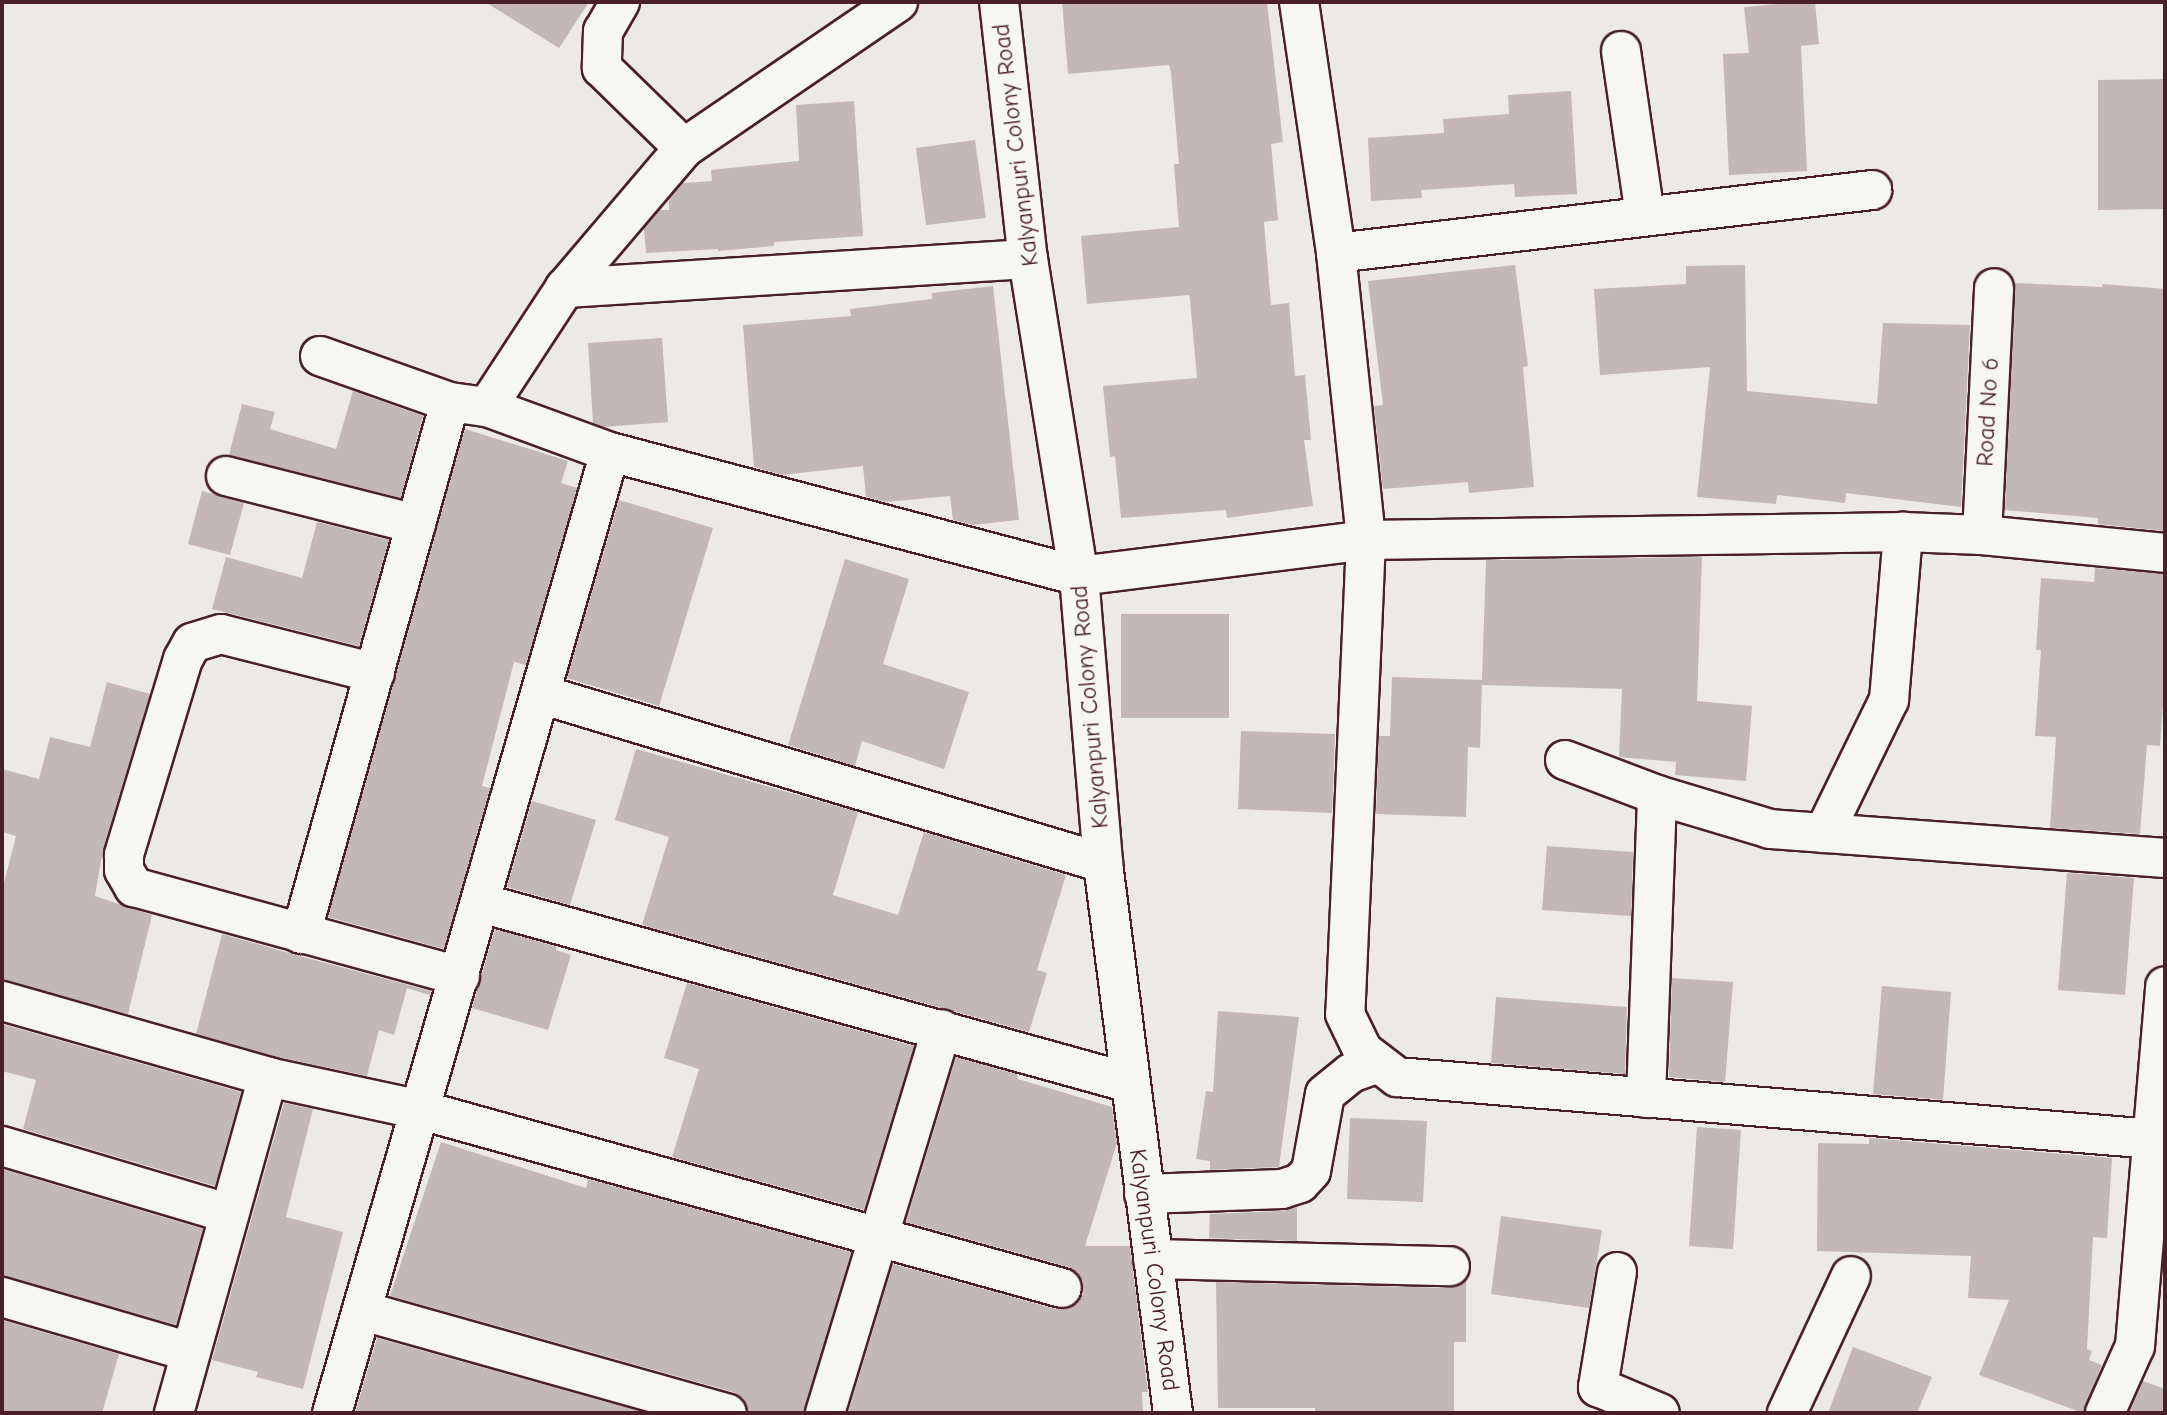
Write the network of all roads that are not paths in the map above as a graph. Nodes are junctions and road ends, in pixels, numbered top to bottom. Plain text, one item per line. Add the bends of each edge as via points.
1 (620, 2) edge
2 (898, 2) edge
3 (999, 2) edge
4 (1299, 2) edge
5 (1621, 51) dead end
6 (684, 148) junction
7 (1872, 190) dead end
8 (1645, 216) junction
9 (1336, 253) junction
10 (1028, 259) junction
11 (565, 288) junction
12 (1994, 288) dead end
13 (320, 356) dead end
14 (450, 402) junction
15 (487, 407) junction
16 (610, 452) junction
17 (226, 476) dead end
18 (416, 524) junction
19 (1903, 532) junction
20 (1982, 535) junction
21 (1366, 540) junction
22 (2165, 553) edge
23 (1079, 576) junction
24 (375, 673) junction
25 (540, 694) junction
26 (1565, 760) dead end
27 (1657, 795) junction
28 (1825, 833) junction
29 (2165, 858) edge
30 (1103, 863) junction
31 (481, 903) junction
32 (302, 934) junction
33 (460, 976) junction
34 (2165, 986) edge
35 (2, 1001) edge
36 (942, 1029) junction
37 (1378, 1063) junction
38 (268, 1077) junction
39 (1130, 1083) junction
40 (1646, 1098) junction
41 (421, 1110) junction
42 (2159, 1139) edge
43 (2, 1146) edge
44 (1144, 1195) junction
45 (227, 1213) junction
46 (879, 1238) junction
47 (1153, 1259) junction
48 (1450, 1266) dead end
49 (1617, 1272) dead end
50 (1851, 1276) dead end
51 (1062, 1288) dead end
52 (2, 1297) edge
53 (363, 1311) junction
54 (2150, 1347) edge
55 (190, 1352) junction
56 (174, 1413) edge
57 (332, 1413) edge
58 (727, 1413) edge
59 (825, 1413) edge
60 (1173, 1413) edge
61 (1660, 1413) edge
62 (1787, 1413) edge
63 (2105, 1413) edge

1 - 6 street via 603,31 602,68
2 - 6 street
3 - 10 street, Kalyanpuri Colony Road
4 - 9 street
5 - 8 street
6 - 11 street
7 - 8 street
8 - 9 street
9 - 21 street
10 - 11 street
10 - 23 street, Kalyanpuri Colony Road
11 - 15 street
12 - 20 street, Road No 6
13 - 14 street
14 - 15 street
14 - 18 street
15 - 16 street
16 - 23 street
16 - 25 street
17 - 18 street
18 - 24 street
19 - 20 street
19 - 21 street
19 - 28 street via 1889,700
20 - 22 street
21 - 23 street
21 - 37 street via 1345,1014 1363,1051
23 - 30 street, Kalyanpuri Colony Road
24 - 32 street
24 - 32 street via 221,634 192,643 183,659 124,855 124,870 134,887
25 - 30 street
25 - 31 street
26 - 27 street
27 - 28 street via 1770,829
27 - 40 street
28 - 29 street
30 - 39 street, Kalyanpuri Colony Road
31 - 33 street
31 - 36 street
32 - 33 street
33 - 41 street
34 - 42 street
35 - 38 street
36 - 39 street
36 - 46 street
37 - 40 street via 1397,1077
37 - 44 street via 1351,1073 1325,1094 1311,1171 1300,1183 1282,1189
38 - 41 street
38 - 45 street
39 - 44 street, Kalyanpuri Colony Road
40 - 42 street
41 - 46 street
41 - 53 street
42 - 54 street
43 - 45 street
44 - 47 street, Kalyanpuri Colony Road
45 - 55 street
46 - 51 street
46 - 59 street
47 - 48 street
47 - 60 street, Kalyanpuri Colony Road
49 - 61 street via 1598,1387
50 - 62 street
52 - 55 street
53 - 57 street
53 - 58 street
54 - 63 street
55 - 56 street

